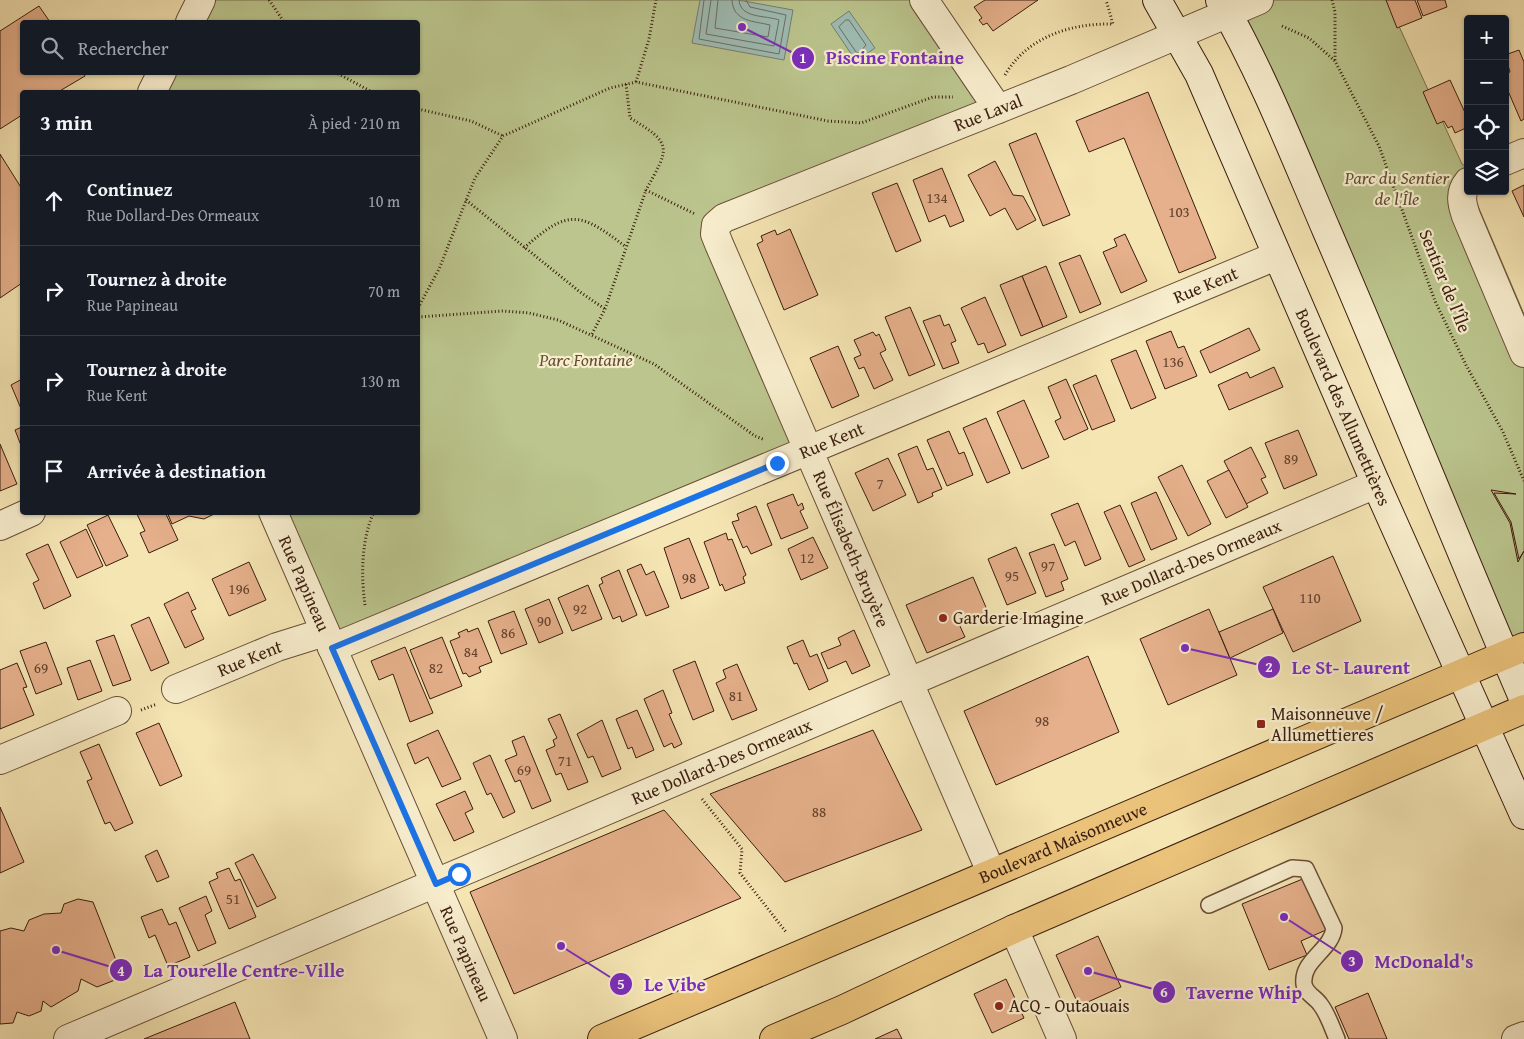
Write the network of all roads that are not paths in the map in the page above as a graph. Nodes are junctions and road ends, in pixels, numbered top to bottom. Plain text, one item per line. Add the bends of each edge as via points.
1 (201, 0) edge
2 (924, 0) edge
3 (1157, 0) edge
4 (1258, 0) edge
5 (1224, 7) edge
6 (191, 20) edge
7 (1179, 35) junction
8 (160, 75) edge
9 (153, 90) edge
10 (998, 109) junction
11 (1524, 153) edge
12 (1509, 159) edge
13 (1464, 187) edge
14 (716, 225) joint
15 (1276, 256) junction
16 (1524, 353) edge
17 (809, 450) junction
18 (1376, 484) junction
19 (24, 515) edge
20 (274, 515) edge
21 (0, 526) edge
22 (328, 640) junction
23 (1514, 652) edge
24 (1462, 674) junction
25 (908, 683) junction
26 (176, 689) road end
27 (1524, 700) edge
28 (1524, 709) edge
29 (117, 711) road end
30 (1485, 726) junction
31 (0, 760) edge
32 (1524, 815) edge
33 (991, 872) junction
34 (436, 884) junction
35 (1209, 905) dead end
36 (1014, 929) junction
37 (1524, 1036) edge
38 (68, 1039) edge
39 (503, 1039) edge
40 (602, 1039) edge
41 (774, 1039) edge
42 (1062, 1039) edge
43 (1338, 1039) edge
44 (1516, 1039) edge

1 - 6 street
2 - 10 street
3 - 7 street, Boulevard des Allumettières
4 - 5 street, Rue Laval
5 - 7 street, Rue Laval
5 - 23 street via 1250,54
7 - 10 street, Rue Laval
7 - 15 street, Boulevard des Allumettières via 1199,74
8 - 9 street
10 - 14 street, Rue Laval via 724,218
11 - 12 street
13 - 16 street via 1462,201 1466,216
14 - 17 street, Rue Élisabeth-Bruyère via 719,244
15 - 17 street, Rue Kent
15 - 18 street, Boulevard des Allumettières
17 - 22 street, Rue Kent via 368,634
17 - 25 street, Rue Élisabeth-Bruyère
18 - 24 street, Boulevard des Allumettières
18 - 25 street, Rue Dollard-Des Ormeaux
19 - 21 street
20 - 22 street, Rue Papineau
22 - 26 street, Rue Kent via 277,647
22 - 34 street, Rue Papineau
23 - 24 main road, Boulevard Maisonneuve
23 - 27 street
24 - 30 street, Boulevard des Allumettières
24 - 33 main road, Boulevard Maisonneuve
25 - 33 street, Rue Élisabeth-Bruyère
25 - 34 street, Rue Dollard-Des Ormeaux
28 - 30 main road
29 - 31 street
30 - 32 street, Boulevard des Allumettières
30 - 36 main road
33 - 40 main road, Boulevard Maisonneuve
34 - 38 street, Rue Dollard-Des Ormeaux
34 - 39 street, Rue Papineau
35 - 43 lane via 1292,868 1306,868 1334,928 1328,945 1308,966 1304,983 1306,992 1324,1010
36 - 41 main road
36 - 42 street
37 - 44 street

